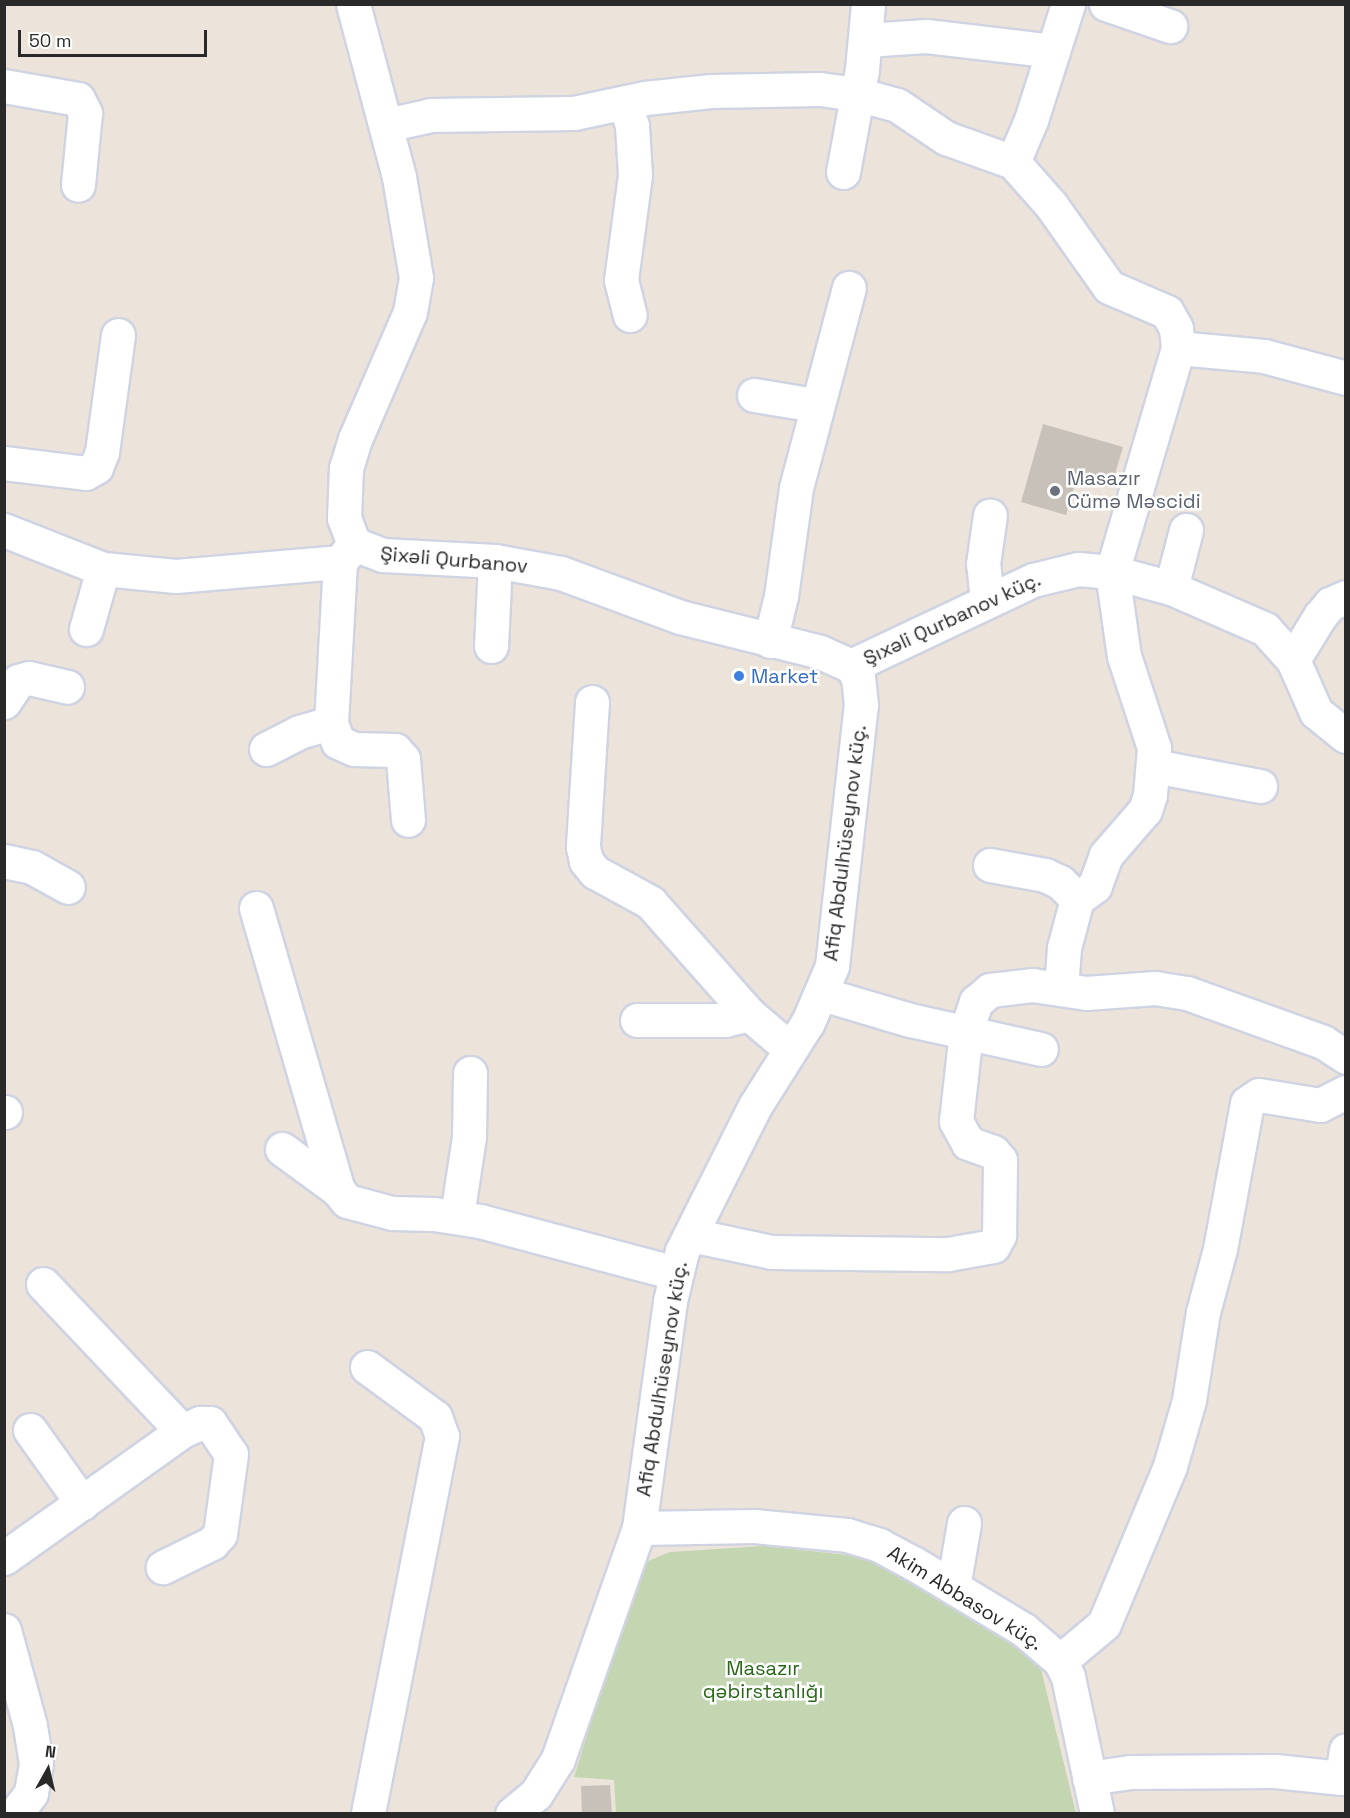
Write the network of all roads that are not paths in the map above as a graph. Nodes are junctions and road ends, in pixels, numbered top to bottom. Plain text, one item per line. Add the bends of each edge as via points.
1 (353, 4) edge
2 (868, 4) edge
3 (1068, 4) edge
4 (1106, 4) edge
5 (1170, 26) dead end
6 (865, 40) junction
7 (1053, 51) junction
8 (4, 86) edge
9 (857, 94) junction
10 (625, 104) junction
11 (386, 125) junction
12 (1012, 162) junction
13 (843, 172) dead end
14 (78, 185) dead end
15 (849, 288) dead end
16 (630, 315) dead end
17 (118, 334) dead end
18 (1178, 348) junction
19 (1346, 378) edge
20 (754, 395) dead end
21 (815, 405) junction
22 (4, 463) edge
23 (990, 515) dead end
24 (4, 530) edge
25 (1186, 530) dead end
26 (347, 553) junction
27 (495, 561) junction
28 (103, 569) junction
29 (1112, 572) junction
30 (1171, 588) junction
31 (1346, 597) edge
32 (987, 600) junction
33 (86, 630) dead end
34 (770, 641) junction
35 (491, 646) dead end
36 (1293, 660) junction
37 (851, 666) junction
38 (67, 687) dead end
39 (4, 702) edge
40 (592, 702) dead end
41 (330, 723) junction
42 (1346, 736) edge
43 (266, 749) dead end
44 (1154, 766) junction
45 (1260, 786) dead end
46 (408, 820) dead end
47 (4, 861) edge
48 (990, 865) dead end
49 (68, 887) dead end
50 (1077, 899) junction
51 (256, 908) dead end
52 (1061, 988) junction
53 (822, 994) junction
54 (749, 1014) junction
55 (638, 1020) dead end
56 (966, 1032) junction
57 (790, 1049) junction
58 (1041, 1049) dead end
59 (1346, 1057) edge
60 (470, 1073) dead end
61 (1346, 1092) edge
62 (282, 1149) dead end
63 (338, 1190) junction
64 (457, 1216) junction
65 (691, 1235) junction
66 (676, 1273) junction
67 (43, 1284) dead end
68 (367, 1367) dead end
69 (30, 1430) dead end
70 (182, 1431) junction
71 (82, 1503) junction
72 (964, 1523) dead end
73 (639, 1528) junction
74 (4, 1558) edge
75 (163, 1567) dead end
76 (953, 1587) junction
77 (4, 1630) edge
78 (1060, 1661) junction
79 (1344, 1769) edge
80 (1089, 1778) junction
81 (521, 1811) edge
82 (15, 1814) edge
83 (368, 1814) edge
84 (1097, 1814) edge

1 - 11 street, Şixəli Qurbanov
2 - 6 street
3 - 7 street
4 - 5 street
6 - 7 street via 926,36
6 - 9 street
7 - 12 street via 1024,140
8 - 14 street via 78,99 85,113
9 - 10 street via 820,89 711,91
9 - 12 street via 897,105 946,138
9 - 13 street
10 - 11 street via 573,113 431,115
10 - 16 street via 632,126 634,175 621,280
11 - 26 street, Şixəli Qurbanov via 416,278 410,312 346,468
12 - 18 street via 1051,205 1109,287 1167,312 1176,328
15 - 21 street
17 - 22 street via 102,453 96,467 85,472
18 - 19 street via 1264,356
18 - 29 street
20 - 21 street
21 - 34 street via 796,488 781,596
23 - 32 street via 982,573
24 - 28 street
25 - 30 street
26 - 27 street, Şixəli Qurbanov
26 - 28 street via 176,576
26 - 41 street, Şixəli Qurbanov
27 - 34 street, Şixəli Qurbanov via 561,573 680,616
27 - 35 street
28 - 33 street
29 - 30 street, Şıxəli Qurbanov küç.
29 - 32 street, Şıxəli Qurbanov küç. via 1078,569 1054,573
29 - 44 street via 1124,656 1151,729
30 - 36 street, Şıxəli Qurbanov küç. via 1265,629
31 - 36 street via 1330,604
32 - 37 street, Şıxəli Qurbanov küç.
34 - 37 street, Şixəli Qurbanov via 820,652
36 - 42 street, Şıxəli Qurbanov küç. via 1316,712
37 - 53 street, Afiq Abdulhüseynov küç. via 858,677 861,705 837,931
38 - 39 street via 29,678 18,681
40 - 54 street via 583,847 586,861 595,872 650,902
41 - 43 street via 299,732
41 - 46 street via 338,742 354,749 395,750 403,759
44 - 45 street
44 - 50 street via 1145,810 1106,855 1095,886
47 - 49 street via 32,867
48 - 50 street via 1045,875 1060,882
50 - 52 street via 1064,948
51 - 63 street
52 - 56 street via 1032,985 990,990 976,1002
52 - 59 street via 1086,993 1155,988 1187,993 1323,1042
53 - 56 street
53 - 57 street, Afiq Abdulhüseynov küç.
54 - 55 street via 725,1020
54 - 57 street
56 - 58 street
56 - 65 street via 956,1120 968,1143 993,1152 1000,1160 999,1235 993,1246 948,1254 771,1252
57 - 65 street, Afiq Abdulhüseynov küç. via 755,1106
60 - 64 street via 469,1137
61 - 78 street via 1320,1105 1259,1095 1247,1103 1220,1249 1203,1312 1189,1400 1170,1466 1104,1624
62 - 63 street
63 - 64 street via 347,1201 368,1209
64 - 66 street
65 - 66 street, Afiq Abdulhüseynov küç.
66 - 73 street, Afiq Abdulhüseynov küç.
67 - 70 street
68 - 83 street via 435,1417 442,1436
69 - 71 street
70 - 71 street
70 - 75 street via 210,1423 231,1454 230,1481 220,1534 212,1543
71 - 74 street
72 - 76 street
73 - 76 street, Akim Abbasov küç. via 754,1526 847,1535 879,1545
73 - 81 street, Afiq Abdulhüseynov küç. via 558,1759
76 - 78 street, Akim Abbasov küç. via 1024,1630
77 - 82 street via 36,1764 31,1793
78 - 80 street, Akim Abbasov küç. via 1068,1677
79 - 80 street via 1130,1772
80 - 84 street, Akim Abbasov küç.

